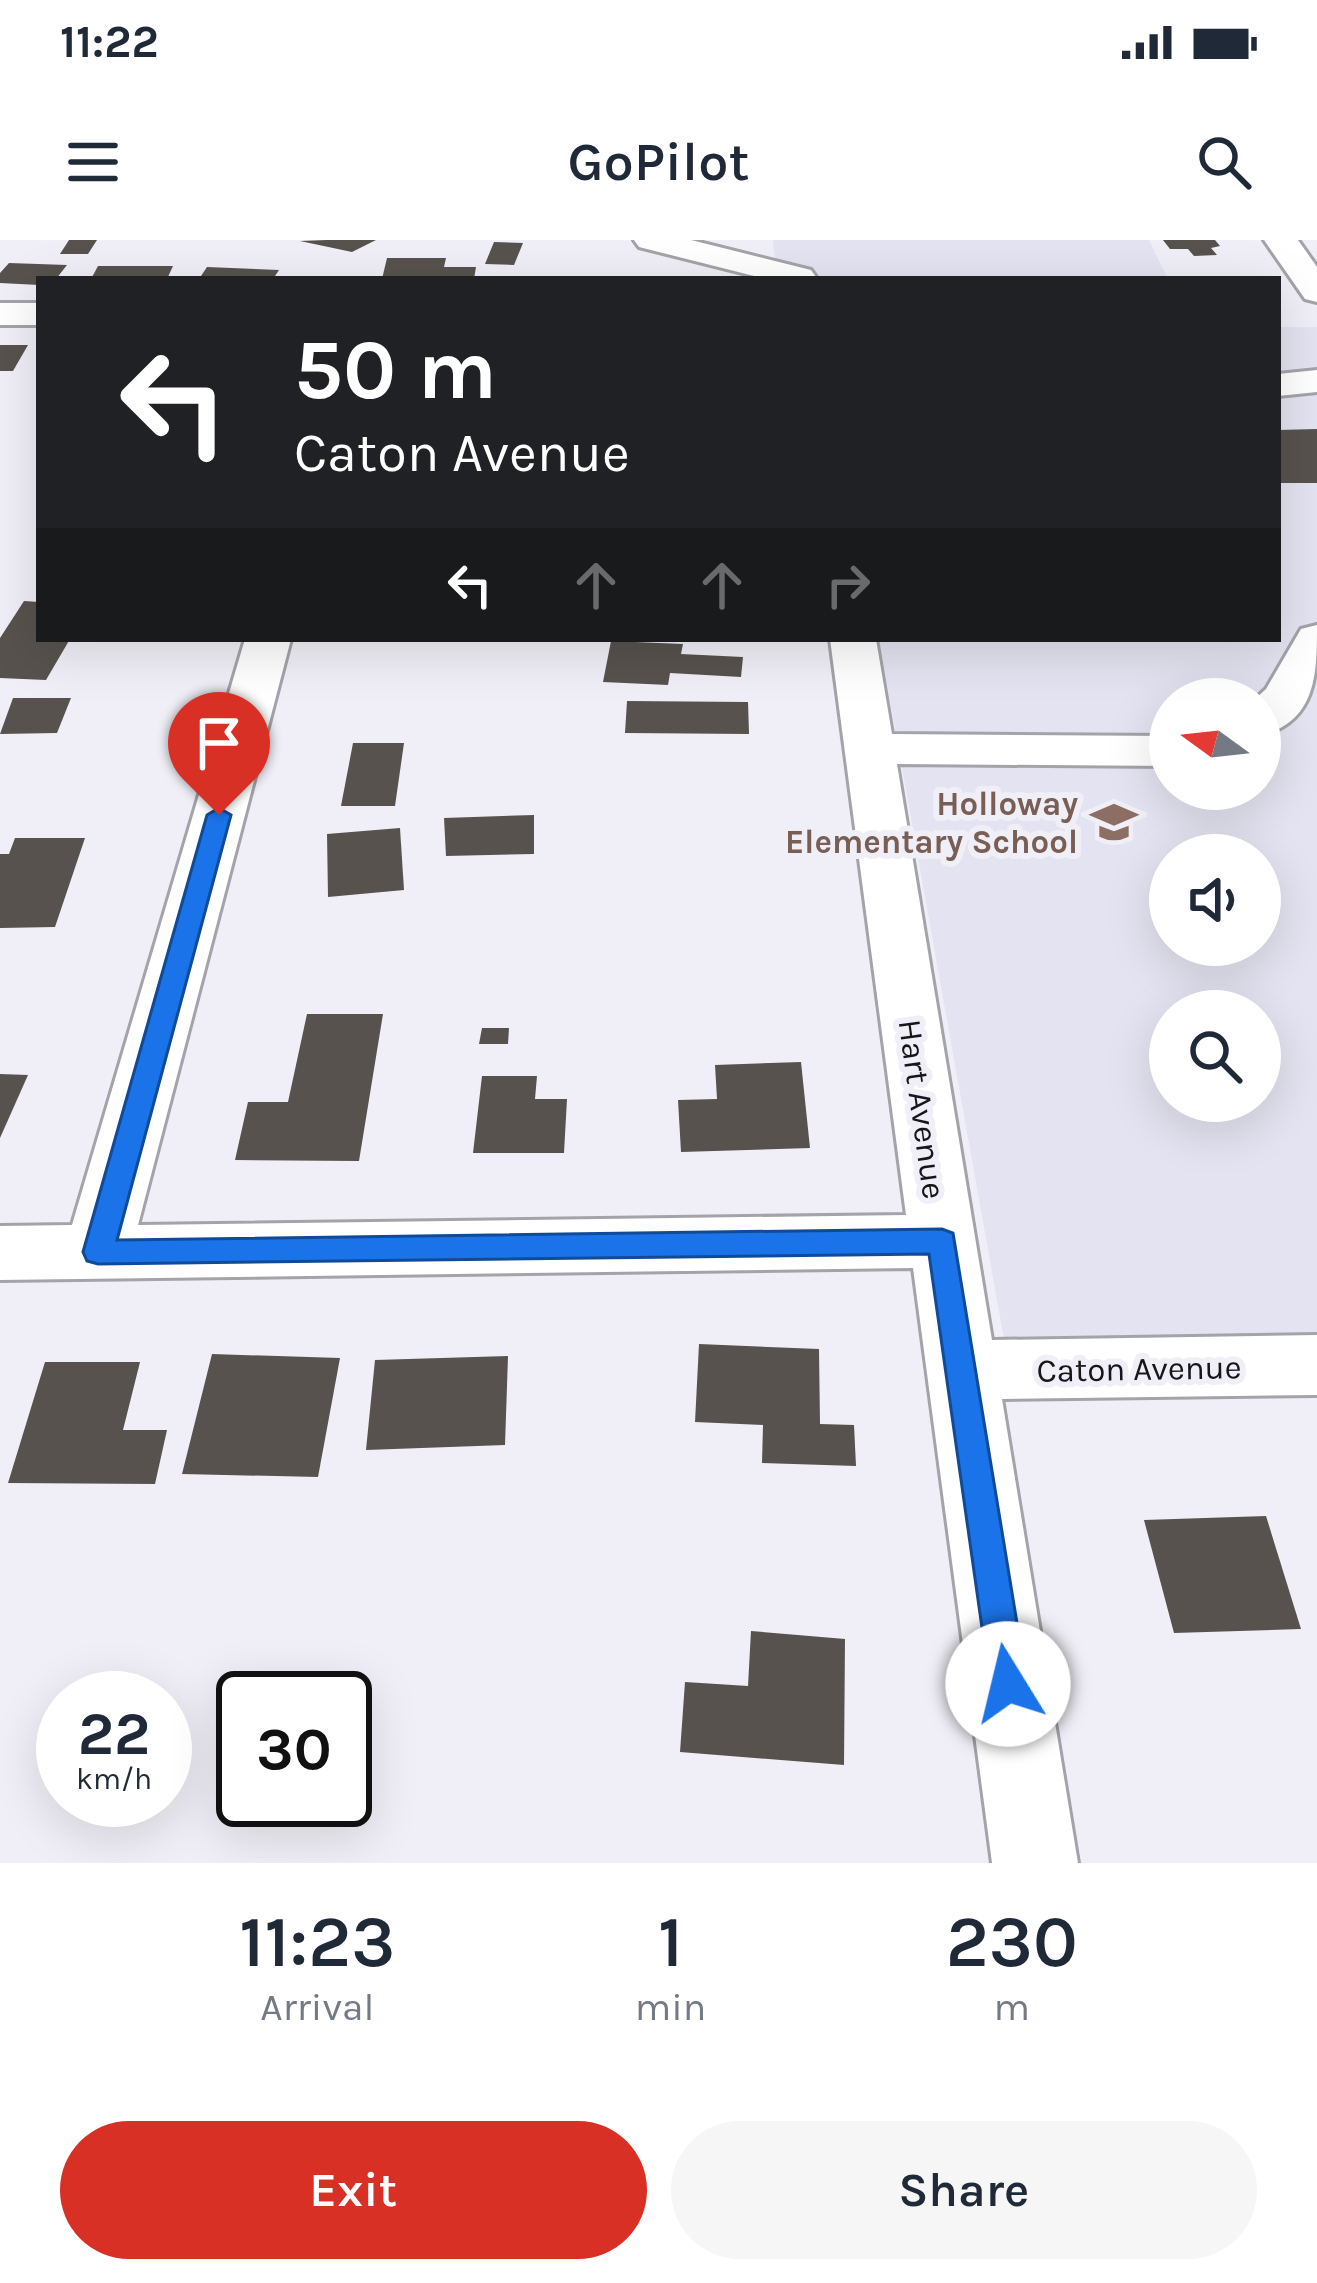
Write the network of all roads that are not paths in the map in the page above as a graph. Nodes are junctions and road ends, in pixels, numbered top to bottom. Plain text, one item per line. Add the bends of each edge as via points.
1 (651, 240) edge
2 (791, 240) edge
3 (1281, 240) edge
4 (791, 276) edge
5 (799, 276) edge
6 (1311, 308) edge
7 (0, 314) edge
8 (36, 314) edge
9 (1317, 381) edge
10 (1281, 385) edge
11 (1317, 639) edge
12 (267, 642) edge
13 (854, 642) edge
14 (1281, 702) edge
15 (869, 748) junction
16 (1149, 751) edge
17 (942, 1241) junction
18 (98, 1252) junction
19 (0, 1253) edge
20 (1317, 1365) edge
21 (961, 1370) junction
22 (1035, 1863) edge

1 - 4 street
2 - 5 street
3 - 6 street
7 - 8 street
9 - 10 street
11 - 14 street
12 - 18 street
13 - 15 street, Hart Avenue
15 - 16 street
15 - 17 street, Hart Avenue
17 - 18 street
17 - 21 street, Hart Avenue
18 - 19 street
20 - 21 street, Caton Avenue
21 - 22 street, Hart Avenue

